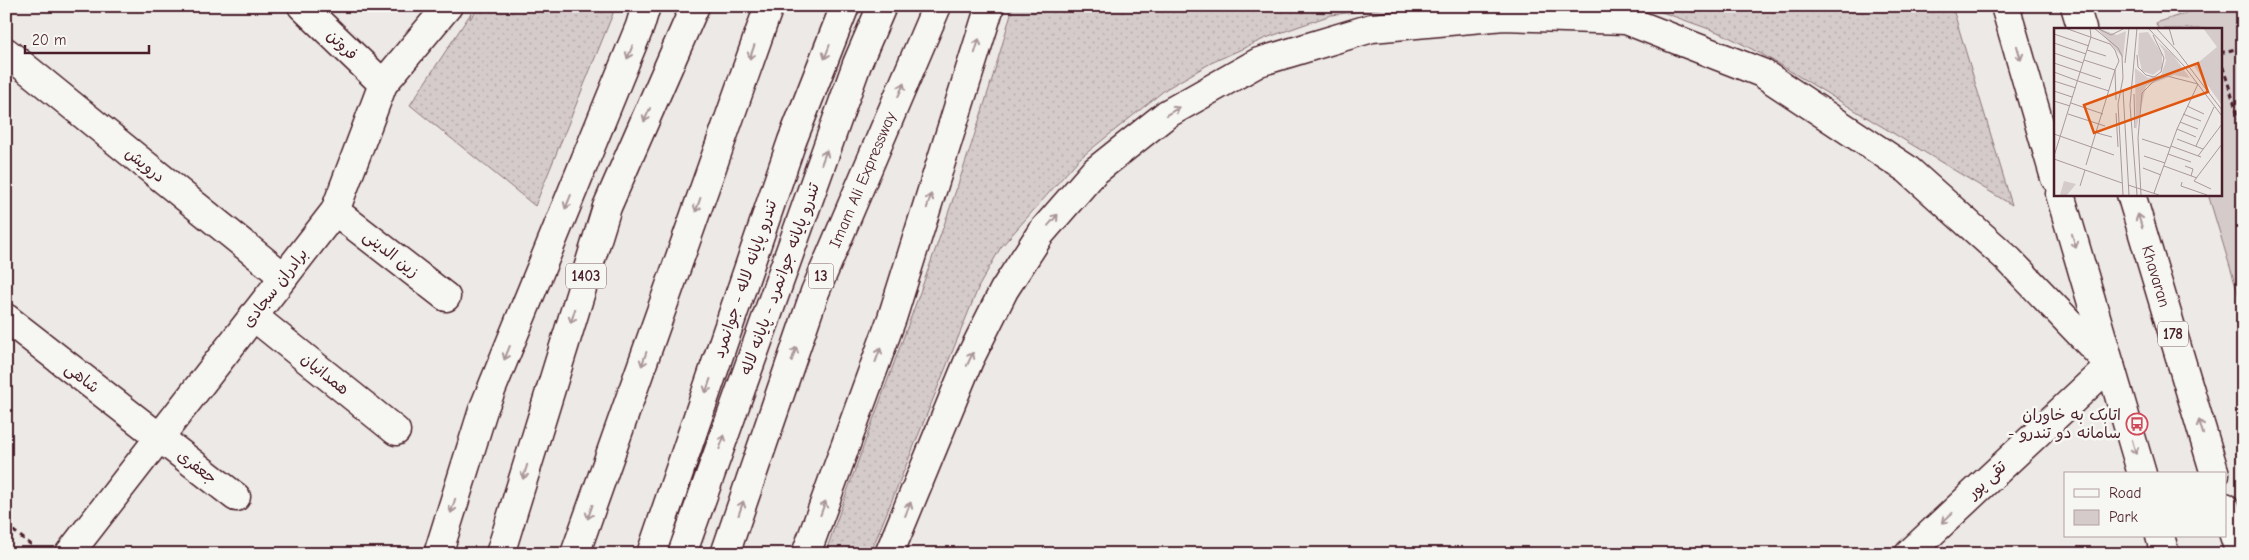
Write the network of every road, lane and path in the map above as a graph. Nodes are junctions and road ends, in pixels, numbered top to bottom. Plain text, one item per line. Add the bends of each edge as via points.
1 (302, 6) edge
2 (448, 6) edge
3 (646, 6) edge
4 (695, 6) edge
5 (769, 6) edge
6 (844, 6) edge
7 (882, 6) edge
8 (937, 6) edge
9 (990, 6) edge
10 (2005, 6) edge
11 (2075, 6) edge
12 (2082, 28) edge
13 (2243, 46) edge
14 (6, 52) edge
15 (2222, 53) edge
16 (2222, 64) edge
17 (383, 84) junction
18 (2243, 131) edge
19 (2054, 175) edge
20 (2060, 195) edge
21 (2131, 195) edge
22 (335, 211) junction
23 (284, 277) junction
24 (446, 297) dead end
25 (253, 316) junction
26 (6, 318) edge
27 (2110, 365) junction
28 (396, 432) dead end
29 (158, 438) junction
30 (2141, 472) edge
31 (2214, 472) edge
32 (236, 497) dead end
33 (2226, 510) edge
34 (6, 525) edge
35 (2161, 538) edge
36 (35, 548) dead end
37 (70, 554) edge
38 (438, 554) edge
39 (500, 554) edge
40 (575, 554) edge
41 (651, 554) edge
42 (682, 554) edge
43 (725, 554) edge
44 (806, 554) edge
45 (889, 554) edge
46 (1908, 554) edge
47 (2165, 554) edge
48 (2240, 554) edge

1 - 17 main road, فروتن
2 - 17 main road, برادران سجادی
3 -> 38 main road via 483,410
4 -> 39 main road, 1403 via 607,207
5 -> 40 main road
6 -> 41 main road, تندرو پایانه لاله - جوانمرد via 792,141
42 -> 7 main road, تندرو پایانه جوانمرد - پایانه لاله via 856,64
43 -> 8 main road, Imam Ali Expressway / 13 via 815,292
44 -> 9 main road via 892,318
10 -> 19 main road
11 - 12 main road
13 - 15 path
14 - 23 main road, درویش
16 - 18 path
17 - 22 main road, برادران سجادی
20 -> 27 main road
31 -> 21 main road, Khavaran / 178
22 - 23 main road, برادران سجادی
22 - 24 main road, زین الدینی
23 - 25 main road, برادران سجادی
25 - 28 main road, همدانیان
25 - 29 main road, برادران سجادی
26 - 29 main road, شاهی
27 -> 30 main road
45 -> 27 main road via 969,360 1004,290 1041,233 1094,172 1168,114 1259,62 1372,28 1504,16 1626,20 1762,73 1906,169 2009,260
27 -> 46 main road, تقی پور
29 - 32 main road, جعفری
29 - 37 main road, برادران سجادی
33 - 48 main road
34 - 36 path
35 - 47 main road

